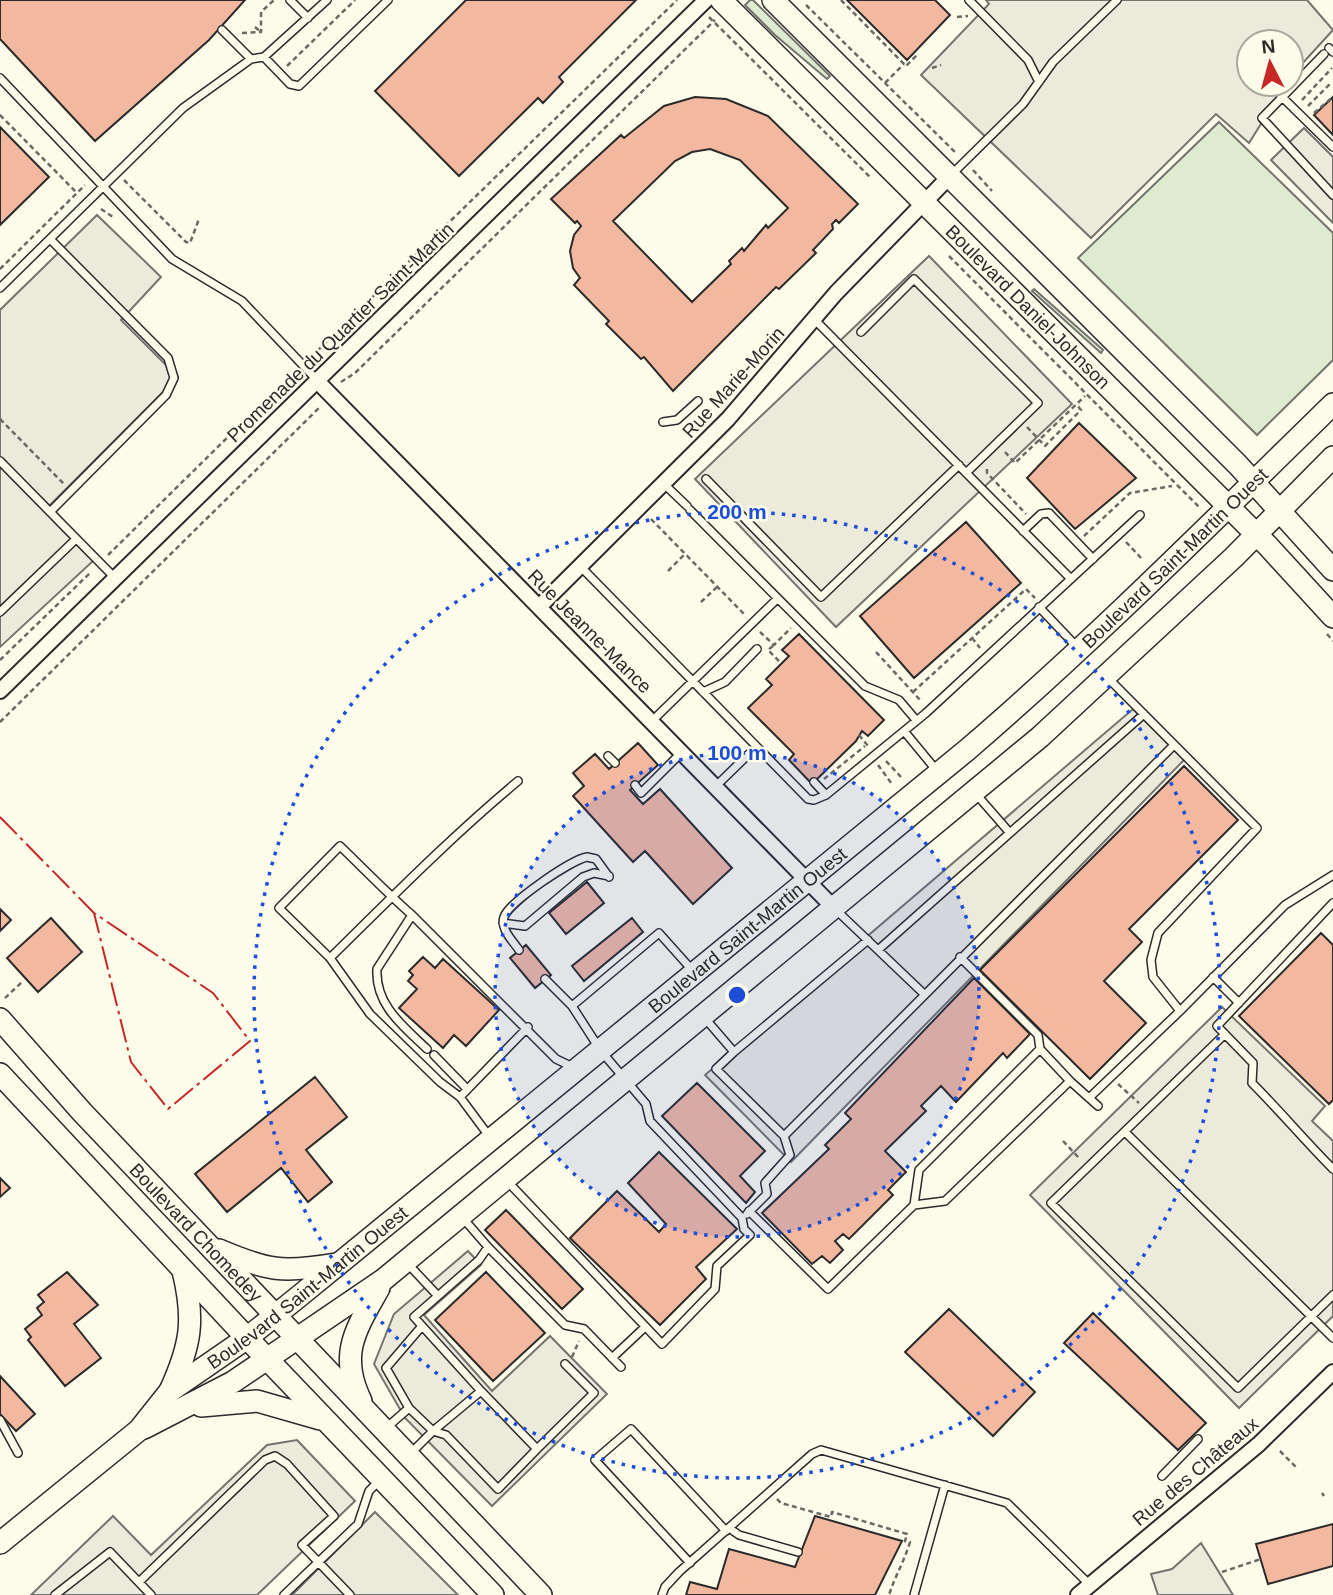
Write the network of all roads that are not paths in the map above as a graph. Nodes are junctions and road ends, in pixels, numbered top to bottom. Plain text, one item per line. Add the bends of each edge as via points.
1 (290, 0) edge
2 (327, 0) edge
3 (388, 0) edge
4 (706, 0) edge
5 (721, 0) edge
6 (773, 0) edge
7 (969, 0) edge
8 (1117, 0) edge
9 (308, 18) junction
10 (222, 30) dead end
11 (1329, 51) edge
12 (264, 57) junction
13 (251, 59) junction
14 (1305, 74) edge
15 (0, 78) edge
16 (1039, 82) junction
17 (1280, 98) edge
18 (1284, 98) edge
19 (1333, 147) edge
20 (950, 177) junction
21 (104, 186) junction
22 (1333, 195) edge
23 (924, 203) junction
24 (50, 239) junction
25 (0, 288) edge
26 (814, 319) junction
27 (861, 332) dead end
28 (317, 381) junction
29 (698, 401) dead end
30 (1333, 404) edge
31 (663, 422) dead end
32 (986, 454) junction
33 (1333, 457) edge
34 (0, 461) edge
35 (994, 461) road end
36 (959, 465) junction
37 (967, 472) junction
38 (706, 479) dead end
39 (1254, 483) junction
40 (664, 484) junction
41 (1229, 509) junction
42 (50, 512) junction
43 (1278, 512) junction
44 (1140, 515) dead end
45 (1023, 531) junction
46 (1256, 534) junction
47 (76, 539) junction
48 (1093, 559) junction
49 (580, 566) junction
50 (1333, 570) edge
51 (115, 579) junction
52 (1071, 579) junction
53 (777, 599) junction
54 (539, 607) junction
55 (1039, 607) junction
56 (0, 612) edge
57 (1333, 617) edge
58 (757, 649) dead end
59 (1080, 650) junction
60 (1106, 676) junction
61 (692, 681) junction
62 (0, 691) edge
63 (703, 692) junction
64 (1144, 714) junction
65 (916, 720) junction
66 (652, 721) junction
67 (904, 731) junction
68 (1174, 744) junction
69 (756, 747) junction
70 (682, 752) junction
71 (608, 756) dead end
72 (615, 763) dead end
73 (939, 774) junction
74 (518, 781) dead end
75 (814, 782) dead end
76 (635, 785) dead end
77 (716, 786) junction
78 (975, 793) junction
79 (826, 795) junction
80 (1010, 832) junction
81 (1333, 875) edge
82 (809, 882) junction
83 (392, 896) junction
84 (1332, 907) edge
85 (834, 908) junction
86 (412, 915) junction
87 (503, 923) junction
88 (868, 940) junction
89 (519, 950) dead end
90 (878, 950) junction
91 (960, 957) junction
92 (330, 958) junction
93 (696, 974) junction
94 (1213, 977) junction
95 (545, 979) dead end
96 (923, 993) junction
97 (1239, 1003) junction
98 (572, 1006) junction
99 (3, 1008) edge
100 (1180, 1011) junction
101 (703, 1016) junction
102 (528, 1027) junction
103 (1225, 1034) junction
104 (427, 1049) dead end
105 (1040, 1049) junction
106 (601, 1051) junction
107 (734, 1052) junction
108 (434, 1055) dead end
109 (579, 1069) junction
110 (0, 1074) edge
111 (626, 1079) junction
112 (1070, 1081) junction
113 (467, 1089) junction
114 (460, 1097) junction
115 (1089, 1098) junction
116 (1098, 1106) dead end
117 (1125, 1132) junction
118 (784, 1136) junction
119 (492, 1140) junction
120 (1333, 1170) edge
121 (504, 1178) junction
122 (914, 1205) junction
123 (750, 1211) junction
124 (460, 1215) junction
125 (742, 1218) junction
126 (210, 1246) junction
127 (488, 1247) junction
128 (405, 1261) junction
129 (340, 1264) junction
130 (183, 1269) junction
131 (383, 1280) junction
132 (1333, 1295) edge
133 (438, 1296) junction
134 (275, 1315) junction
135 (1312, 1316) junction
136 (422, 1326) junction
137 (645, 1327) junction
138 (247, 1338) junction
139 (1333, 1338) edge
140 (298, 1340) junction
141 (612, 1358) junction
142 (267, 1360) junction
143 (565, 1364) road end
144 (621, 1367) dead end
145 (1333, 1372) edge
146 (170, 1391) junction
147 (481, 1391) junction
148 (186, 1408) junction
149 (409, 1408) junction
150 (367, 1413) junction
151 (0, 1420) edge
152 (325, 1421) junction
153 (139, 1430) junction
154 (384, 1430) junction
155 (433, 1432) junction
156 (1198, 1438) dead end
157 (537, 1449) junction
158 (18, 1453) dead end
159 (407, 1455) junction
160 (1162, 1476) dead end
161 (381, 1479) junction
162 (945, 1485) junction
163 (727, 1529) junction
164 (0, 1543) edge
165 (798, 1552) dead end
166 (319, 1562) junction
167 (690, 1563) junction
168 (139, 1582) junction
169 (1090, 1585) junction
170 (55, 1595) edge
171 (151, 1595) edge
172 (284, 1595) edge
173 (350, 1595) edge
174 (493, 1595) edge
175 (541, 1595) edge
176 (662, 1595) edge
177 (914, 1595) edge
178 (1078, 1595) edge

1 - 9 lane
2 - 9 lane
3 - 12 lane via 299,86 290,84
4 - 28 street, Promenade du Quartier Saint-Martin
5 - 23 main road, Boulevard Daniel-Johnson
6 - 20 main road, Boulevard Daniel-Johnson
7 - 16 lane via 1028,60
8 - 16 lane via 1053,62
9 - 12 lane
10 - 13 lane
11 - 14 lane
12 - 13 lane
13 - 21 lane via 194,99
15 - 21 lane
16 - 20 lane
17 - 22 lane via 1262,115 1262,122
18 - 19 lane
20 - 23 street, Rue Marie-Morin
20 - 39 main road, Boulevard Daniel-Johnson
21 - 24 lane
21 - 28 lane via 181,266 242,301
23 - 26 street, Rue Marie-Morin
23 - 41 main road, Boulevard Daniel-Johnson
24 - 25 lane
24 - 42 lane via 168,358 174,378 166,395
26 - 36 lane
26 - 40 street, Rue Marie-Morin via 738,408
27 - 32 lane via 914,279 1038,403
28 - 51 street, Promenade du Quartier Saint-Martin
28 - 54 street, Rue Jeanne-Mance
29 - 31 lane via 677,420
30 - 39 main road, Boulevard Saint-Martin Ouest
32 - 35 lane
32 - 37 lane
33 - 43 main road, Boulevard Saint-Martin Ouest
34 - 42 lane
36 - 37 lane
36 - 38 lane via 821,597
37 - 45 lane
39 - 41 main road, Boulevard Saint-Martin Ouest
39 - 43 main road, Boulevard Daniel-Johnson
40 - 49 street, Rue Marie-Morin
40 - 53 lane
41 - 46 main road, Boulevard Daniel-Johnson
41 - 59 main road, Boulevard Saint-Martin Ouest
42 - 47 lane
43 - 46 main road, Boulevard Saint-Martin Ouest
43 - 50 main road, Boulevard Daniel-Johnson
44 - 48 lane
45 - 48 lane via 1041,514 1049,513
45 - 52 lane
46 - 57 main road, Boulevard Daniel-Johnson
46 - 60 main road, Boulevard Saint-Martin Ouest
47 - 51 lane
47 - 56 lane
48 - 52 lane
49 - 54 street, Rue Marie-Morin
49 - 61 lane
51 - 62 street, Promenade du Quartier Saint-Martin
52 - 55 lane
53 - 61 lane
53 - 65 lane via 865,686 899,700
54 - 66 street, Rue Jeanne-Mance
55 - 59 lane
55 - 65 lane
58 - 63 lane via 725,682
59 - 73 main road, Boulevard Saint-Martin Ouest
60 - 64 lane
60 - 78 main road, Boulevard Saint-Martin Ouest
61 - 63 lane
61 - 66 lane
63 - 69 lane
64 - 68 lane
64 - 80 lane
65 - 67 lane
66 - 70 street, Rue Jeanne-Mance
67 - 73 lane
67 - 79 lane
68 - 91 lane
68 - 100 lane via 1257,828 1158,933 1151,960 1153,977
69 - 77 lane
69 - 79 lane via 808,799
70 - 76 lane via 641,793
70 - 77 street, Rue Jeanne-Mance
71 - 72 lane
73 - 82 main road, Boulevard Saint-Martin Ouest
74 - 83 lane
75 - 79 lane
77 - 82 street, Rue Jeanne-Mance
78 - 80 lane
78 - 85 main road, Boulevard Saint-Martin Ouest
80 - 90 lane
81 - 94 lane via 1285,905
82 - 85 street, Rue Jeanne-Mance
82 - 93 main road, Boulevard Saint-Martin Ouest
83 - 86 lane
83 - 92 lane
83 - 92 lane via 340,846 279,908
84 - 97 lane
85 - 88 lane
85 - 101 main road, Boulevard Saint-Martin Ouest
86 - 102 lane
86 - 104 lane via 377,969 377,979 387,1010
87 - 87 lane via 509,909 581,858 596,859 609,877 594,873 583,877 531,922 522,926
87 - 89 lane
88 - 90 lane
88 - 107 lane
90 - 96 lane
91 - 96 lane
91 - 105 lane via 1038,1035
92 - 114 lane via 370,1014
93 - 98 lane via 659,933
93 - 106 main road, Boulevard Saint-Martin Ouest
94 - 97 lane
94 - 100 lane
95 - 98 lane
96 - 118 lane
97 - 103 lane via 1217,1026
98 - 106 lane
99 - 126 main road, Boulevard Chomedey via 37,1062
100 - 115 lane
101 - 107 lane
101 - 111 main road, Boulevard Saint-Martin Ouest
102 - 109 lane via 556,1059
102 - 113 lane
103 - 117 lane
103 - 120 lane via 1253,1063 1252,1083
105 - 112 lane
105 - 122 lane via 919,1170
106 - 109 main road, Boulevard Saint-Martin Ouest
106 - 111 lane
107 - 118 lane via 716,1069
108 - 113 lane
109 - 119 main road, Boulevard Saint-Martin Ouest
110 - 130 main road, Boulevard Chomedey
111 - 121 main road, Boulevard Saint-Martin Ouest
111 - 125 lane via 646,1104 650,1121
112 - 115 lane
112 - 122 lane via 945,1201
113 - 114 lane
114 - 119 lane
115 - 116 lane
117 - 135 lane
117 - 135 lane via 1051,1203 1238,1388
118 - 123 lane via 790,1155 765,1183 767,1194
119 - 129 main road, Boulevard Saint-Martin Ouest
121 - 124 main road, Boulevard Saint-Martin Ouest
121 - 137 lane
122 - 123 lane via 828,1289
123 - 125 lane
124 - 127 lane
124 - 128 main road, Boulevard Saint-Martin Ouest
125 - 137 lane via 750,1235 717,1266 715,1289 662,1344
126 - 129 main road via 272,1270
126 - 134 main road, Boulevard Chomedey
127 - 133 lane
127 - 141 lane via 565,1325 584,1329
128 - 131 main road, Boulevard Saint-Martin Ouest
128 - 133 lane
129 - 134 main road, Boulevard Saint-Martin Ouest
130 - 138 main road, Boulevard Chomedey
130 - 146 main road via 191,1332
131 - 140 main road, Boulevard Saint-Martin Ouest
131 - 150 main road via 350,1350 354,1385
132 - 135 lane
133 - 136 lane via 414,1317
134 - 138 main road, Boulevard Saint-Martin Ouest
134 - 140 main road, Boulevard Chomedey
135 - 139 lane
136 - 147 lane
136 - 149 lane via 386,1368
137 - 141 lane
138 - 142 main road, Boulevard Chomedey
138 - 146 main road, Boulevard Saint-Martin Ouest
140 - 142 main road, Boulevard Saint-Martin Ouest
140 - 150 main road, Boulevard Chomedey
141 - 144 lane
142 - 148 main road, Boulevard Saint-Martin Ouest
142 - 152 main road, Boulevard Chomedey
143 - 157 lane via 594,1393
145 - 169 street, Rue des Châteaux via 1259,1444
146 - 153 main road, Boulevard Saint-Martin Ouest
147 - 155 lane
147 - 157 lane
148 - 152 main road via 257,1401
148 - 153 main road, Boulevard Saint-Martin Ouest
149 - 154 lane
149 - 155 lane
150 - 154 main road, Boulevard Chomedey
151 - 158 lane
152 - 161 main road, Boulevard Chomedey
153 - 164 main road, Boulevard Saint-Martin Ouest
154 - 159 main road, Boulevard Chomedey
155 - 157 lane via 446,1435 498,1489
155 - 159 lane
156 - 160 lane
159 - 175 main road, Boulevard Chomedey
161 - 166 lane via 369,1491 358,1524
161 - 174 main road, Boulevard Chomedey
162 - 163 lane via 821,1450
162 - 169 lane via 1007,1503
162 - 177 lane
163 - 165 lane
163 - 167 lane
163 - 167 lane via 631,1429 595,1460
166 - 168 lane via 302,1545 334,1516 287,1464 275,1457 265,1461
166 - 172 lane
166 - 173 lane
167 - 176 lane
168 - 170 lane via 110,1552
168 - 171 lane
169 - 178 street, Rue des Châteaux

